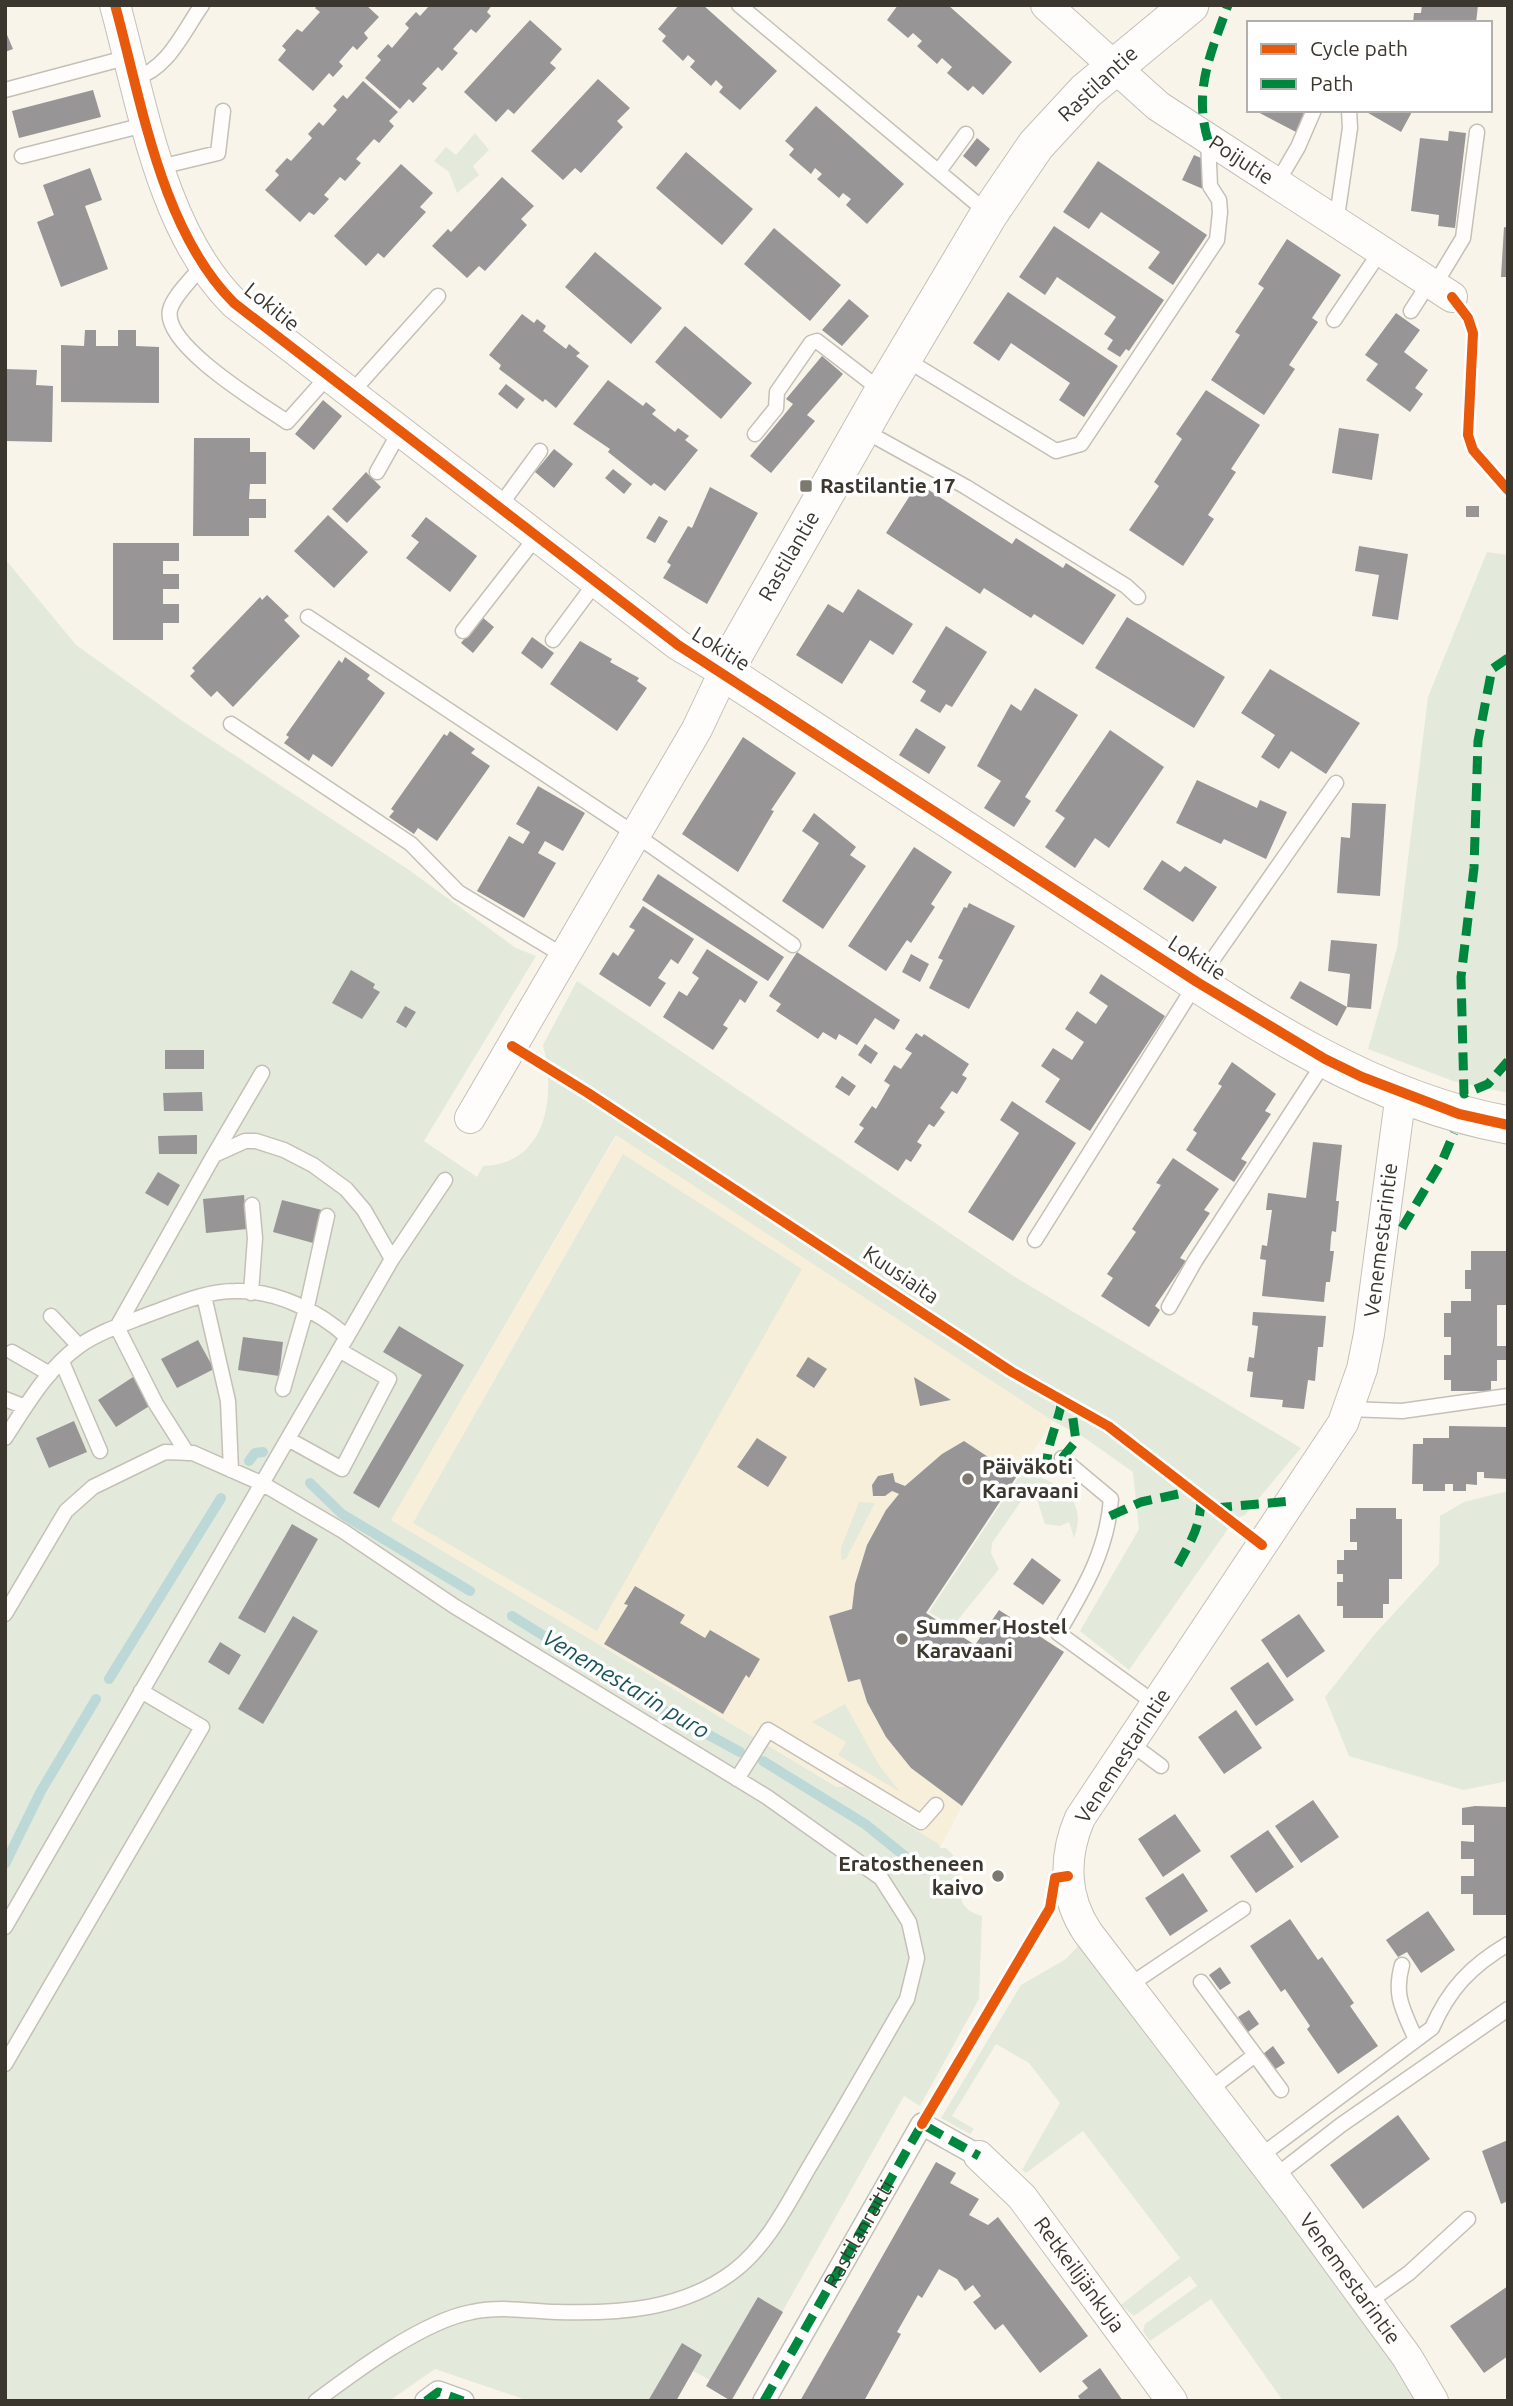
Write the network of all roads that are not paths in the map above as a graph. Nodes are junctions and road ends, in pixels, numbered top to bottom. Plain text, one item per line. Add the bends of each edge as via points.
1 (115, 5) edge
2 (202, 5) edge
3 (739, 5) edge
4 (1046, 5) edge
5 (1190, 5) edge
6 (132, 67) junction
7 (1113, 67) junction
8 (5, 90) edge
9 (223, 111) dead end
10 (1313, 112) edge
11 (1349, 112) edge
12 (148, 124) junction
13 (1477, 132) dead end
14 (966, 134) dead end
15 (1208, 140) junction
16 (22, 156) dead end
17 (160, 167) junction
18 (939, 171) junction
19 (1277, 183) junction
20 (989, 214) junction
21 (1331, 220) junction
22 (1380, 252) junction
23 (202, 266) junction
24 (1438, 289) junction
25 (438, 296) dead end
26 (1411, 311) dead end
27 (1334, 320) dead end
28 (903, 359) junction
29 (340, 385) junction
30 (883, 392) junction
31 (862, 429) junction
32 (400, 431) junction
33 (755, 434) dead end
34 (540, 451) dead end
35 (377, 472) dead end
36 (499, 507) junction
37 (537, 536) junction
38 (596, 582) junction
39 (1138, 597) dead end
40 (308, 617) dead end
41 (463, 631) dead end
42 (553, 640) dead end
43 (724, 672) junction
44 (231, 724) dead end
45 (1336, 783) dead end
46 (634, 836) junction
47 (793, 944) dead end
48 (564, 956) junction
49 (1197, 982) junction
50 (1325, 1059) junction
51 (262, 1073) dead end
52 (1401, 1093) junction
53 (470, 1118) dead end
54 (1508, 1125) edge
55 (214, 1155) junction
56 (445, 1180) dead end
57 (252, 1205) dead end
58 (327, 1216) dead end
59 (1035, 1240) dead end
60 (392, 1259) junction
61 (251, 1293) junction
62 (204, 1296) junction
63 (1169, 1307) dead end
64 (305, 1308) junction
65 (51, 1315) dead end
66 (117, 1327) junction
67 (343, 1344) junction
68 (79, 1346) junction
69 (12, 1352) dead end
70 (62, 1362) junction
71 (50, 1374) junction
72 (283, 1389) dead end
73 (1508, 1396) edge
74 (5, 1399) edge
75 (25, 1407) junction
76 (1348, 1409) junction
77 (5, 1438) edge
78 (288, 1439) junction
79 (100, 1451) dead end
80 (187, 1452) junction
81 (1062, 1458) dead end
82 (231, 1470) junction
83 (263, 1484) junction
84 (5, 1614) edge
85 (141, 1691) junction
86 (1156, 1704) junction
87 (1130, 1744) junction
88 (1161, 1766) dead end
89 (737, 1779) junction
90 (936, 1805) dead end
91 (1243, 1909) dead end
92 (5, 1927) edge
93 (1508, 1944) edge
94 (1402, 1965) dead end
95 (1201, 1982) dead end
96 (1128, 1986) junction
97 (1508, 2010) edge
98 (1416, 2040) junction
99 (1255, 2055) junction
100 (5, 2064) edge
101 (1281, 2090) dead end
102 (1208, 2091) junction
103 (979, 2156) joint
104 (1267, 2167) junction
105 (1468, 2219) dead end
106 (1367, 2303) junction
107 (316, 2401) edge
108 (426, 2401) edge
109 (463, 2401) edge
110 (764, 2401) edge
111 (1172, 2401) edge
112 (1433, 2401) edge

1 - 6 street, Lokitie
2 - 6 lane via 164,62 150,74
3 - 18 lane
4 - 7 street, Poijutie
5 - 7 street, Rastilantie
6 - 8 lane
6 - 12 street, Lokitie
7 - 15 street, Poijutie via 1158,106
7 - 20 street, Rastilantie via 1036,145
9 - 17 lane via 218,153
10 - 19 lane
11 - 21 lane via 1339,210
12 - 16 lane
12 - 17 street, Lokitie
13 - 24 lane via 1463,238
14 - 18 lane
15 - 19 street, Poijutie
15 - 28 lane via 1210,186 1219,200 1217,240 1081,444 1056,451
17 - 23 street, Lokitie via 177,219
18 - 20 lane
19 - 21 street, Poijutie
20 - 28 street, Rastilantie
21 - 22 street, Poijutie
22 - 24 street, Poijutie
22 - 27 lane
23 - 29 street, Lokitie via 234,303
23 - 29 lane via 170,308 170,323 188,348 216,373 287,422
24 - 26 lane
25 - 29 lane
28 - 30 street, Rastilantie
29 - 32 street, Lokitie
30 - 31 street, Rastilantie
30 - 33 lane via 817,341 777,392 776,408
31 - 39 lane via 965,487
31 - 43 street, Rastilantie
32 - 35 lane
32 - 36 street, Lokitie
34 - 36 lane
36 - 37 street, Lokitie
37 - 38 street, Lokitie
37 - 41 lane
38 - 42 lane
38 - 43 street, Lokitie via 678,645
40 - 46 lane
43 - 46 street, Rastilantie via 697,729
43 - 49 street, Lokitie
44 - 48 lane via 411,844 458,892
45 - 49 lane
46 - 47 lane
46 - 48 street, Rastilantie
48 - 53 street, Rastilantie
49 - 50 street, Lokitie
49 - 59 lane
50 - 52 street, Lokitie
50 - 63 lane
51 - 55 lane
52 - 54 street, Lokitie via 1459,1114
52 - 76 street, Venemestarintie via 1369,1334
55 - 60 lane via 256,1141 313,1165 365,1210
55 - 66 lane
56 - 60 lane
57 - 61 lane
58 - 64 lane
60 - 67 lane
61 - 62 lane
61 - 64 lane
62 - 66 lane
62 - 82 lane via 228,1401
64 - 67 lane via 329,1320
64 - 72 lane
65 - 68 lane
66 - 68 lane
66 - 80 lane via 156,1404
67 - 78 lane
67 - 78 lane via 389,1379 342,1469
68 - 70 lane
69 - 71 lane
70 - 71 lane
70 - 79 lane
71 - 75 lane
73 - 76 lane via 1402,1411
74 - 75 lane
75 - 77 lane
76 - 86 street, Venemestarintie via 1324,1454
78 - 83 lane
80 - 82 lane
80 - 84 lane via 165,1451 93,1487 66,1511
81 - 86 lane via 1111,1499 1108,1530 1096,1568 1058,1633
82 - 83 lane
83 - 85 lane
83 - 89 lane
85 - 92 lane
85 - 100 lane via 202,1727
86 - 87 street, Venemestarintie
87 - 88 lane
87 - 96 street, Venemestarintie via 1080,1818 1068,1876 1077,1918
89 - 90 lane via 768,1730 921,1822
89 - 107 lane via 881,1878 909,1922 917,1958 907,1999 767,2238 734,2271 689,2297 632,2312 495,2308 443,2322 363,2366
91 - 96 lane
93 - 98 lane via 1460,1979 1432,2028
94 - 98 lane via 1396,1984 1398,1997
95 - 99 lane
96 - 102 street, Venemestarintie
97 - 104 lane via 1341,2125
98 - 104 lane
99 - 101 lane
99 - 102 lane
102 - 104 street, Venemestarintie
103 - 110 street, Rastilanraitti via 922,2124
103 - 111 street, Retkeilijänkuja via 1023,2197
104 - 106 street, Venemestarintie
105 - 106 lane via 1409,2273
106 - 112 street, Venemestarintie
108 - 109 street via 438,2392

